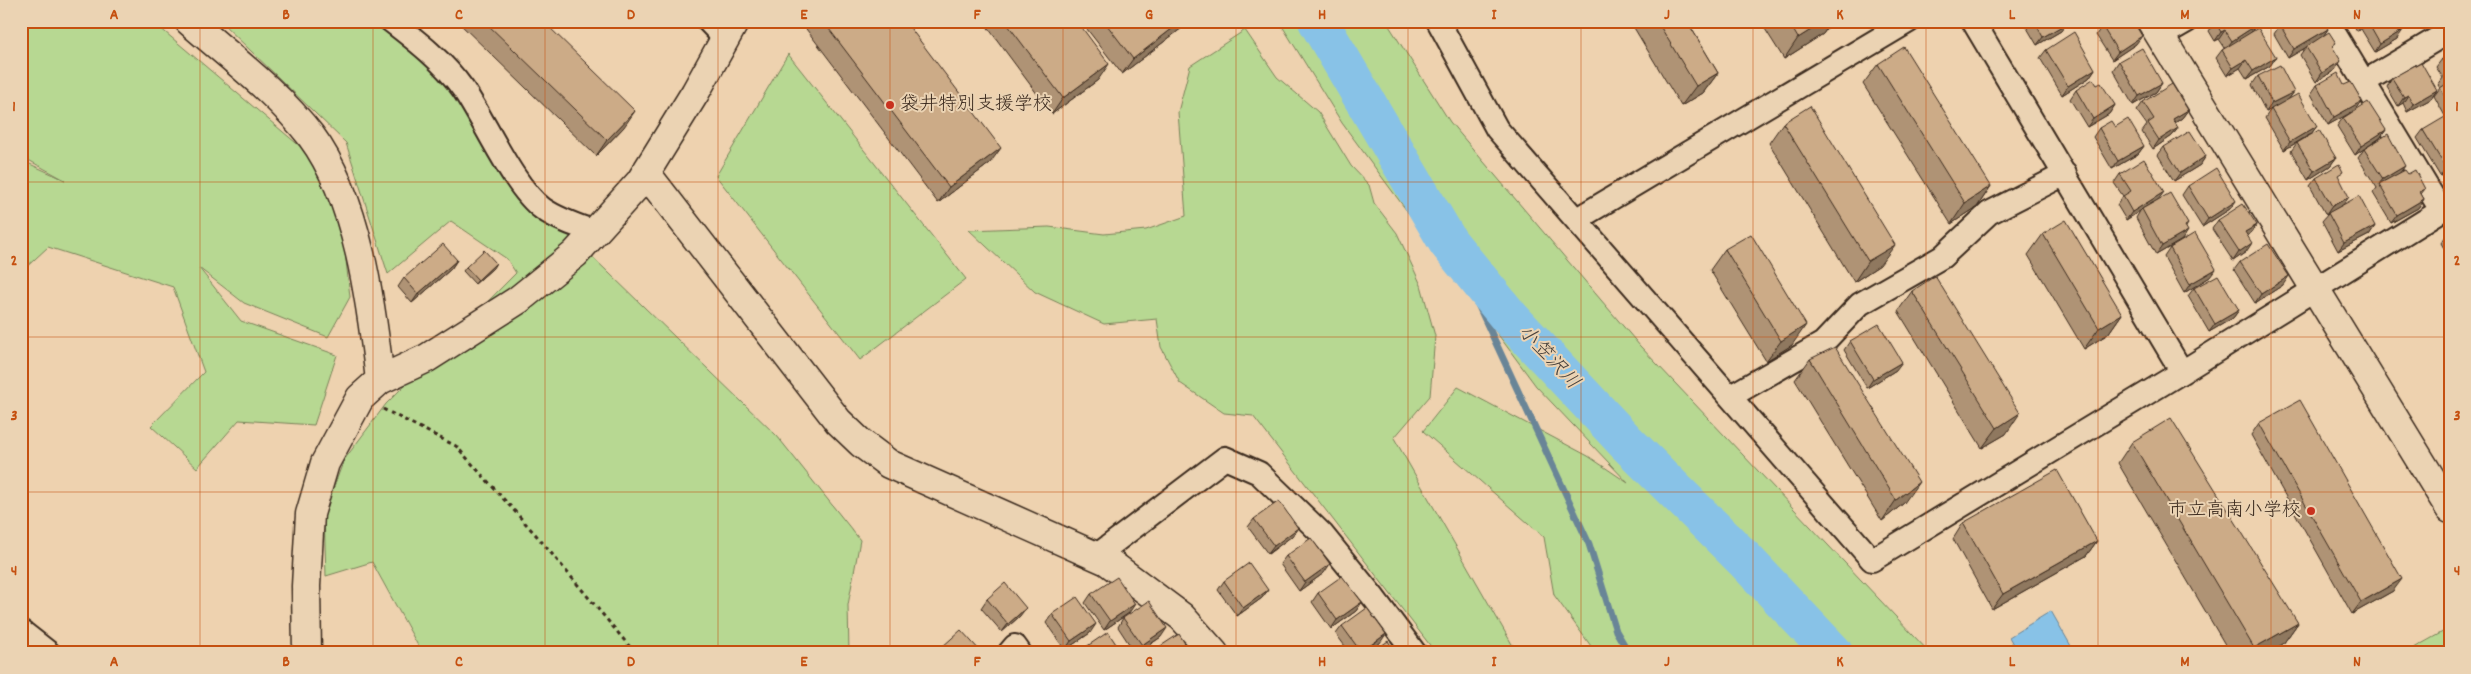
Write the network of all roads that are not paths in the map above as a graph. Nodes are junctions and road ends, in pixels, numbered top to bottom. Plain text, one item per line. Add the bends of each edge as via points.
1 (189, 21) edge
2 (391, 21) edge
3 (1438, 21) edge
4 (1909, 21) edge
5 (1973, 21) edge
6 (2187, 21) edge
7 (2327, 21) edge
8 (723, 27) edge
9 (2156, 29) edge
10 (2450, 31) edge
11 (2364, 82) junction
12 (646, 173) junction
13 (2065, 174) junction
14 (2446, 208) edge
15 (1577, 219) junction
16 (595, 232) junction
17 (2315, 288) junction
18 (2182, 372) junction
19 (380, 380) junction
20 (1731, 396) junction
21 (2450, 509) edge
22 (1096, 556) junction
23 (21, 631) edge
24 (50, 653) edge
25 (307, 653) edge
26 (1009, 653) edge
27 (1020, 653) edge
28 (1214, 653) edge
29 (1415, 653) edge

1 - 19 street via 278,99 311,137 333,174 350,218 368,298
2 - 16 street via 423,46 462,88 519,183 542,208 575,226
3 - 15 street via 1497,129
4 - 15 street
5 - 13 street
6 - 9 street
7 - 11 street
8 - 12 street
9 - 17 street
10 - 11 street
11 - 14 street
12 - 16 street
12 - 22 street via 838,421 860,443 889,464
13 - 18 street
13 - 20 street via 1989,213 1942,257 1860,304 1823,343
14 - 17 street
15 - 20 street
16 - 19 street via 575,254 518,300 428,358
17 - 18 street
17 - 21 street
18 - 20 street via 1872,560
19 - 25 street via 360,398 325,463 310,514
22 - 28 street via 1182,617
22 - 29 street via 1225,458 1259,473 1322,534
23 - 24 street
26 - 27 street via 1015,646

